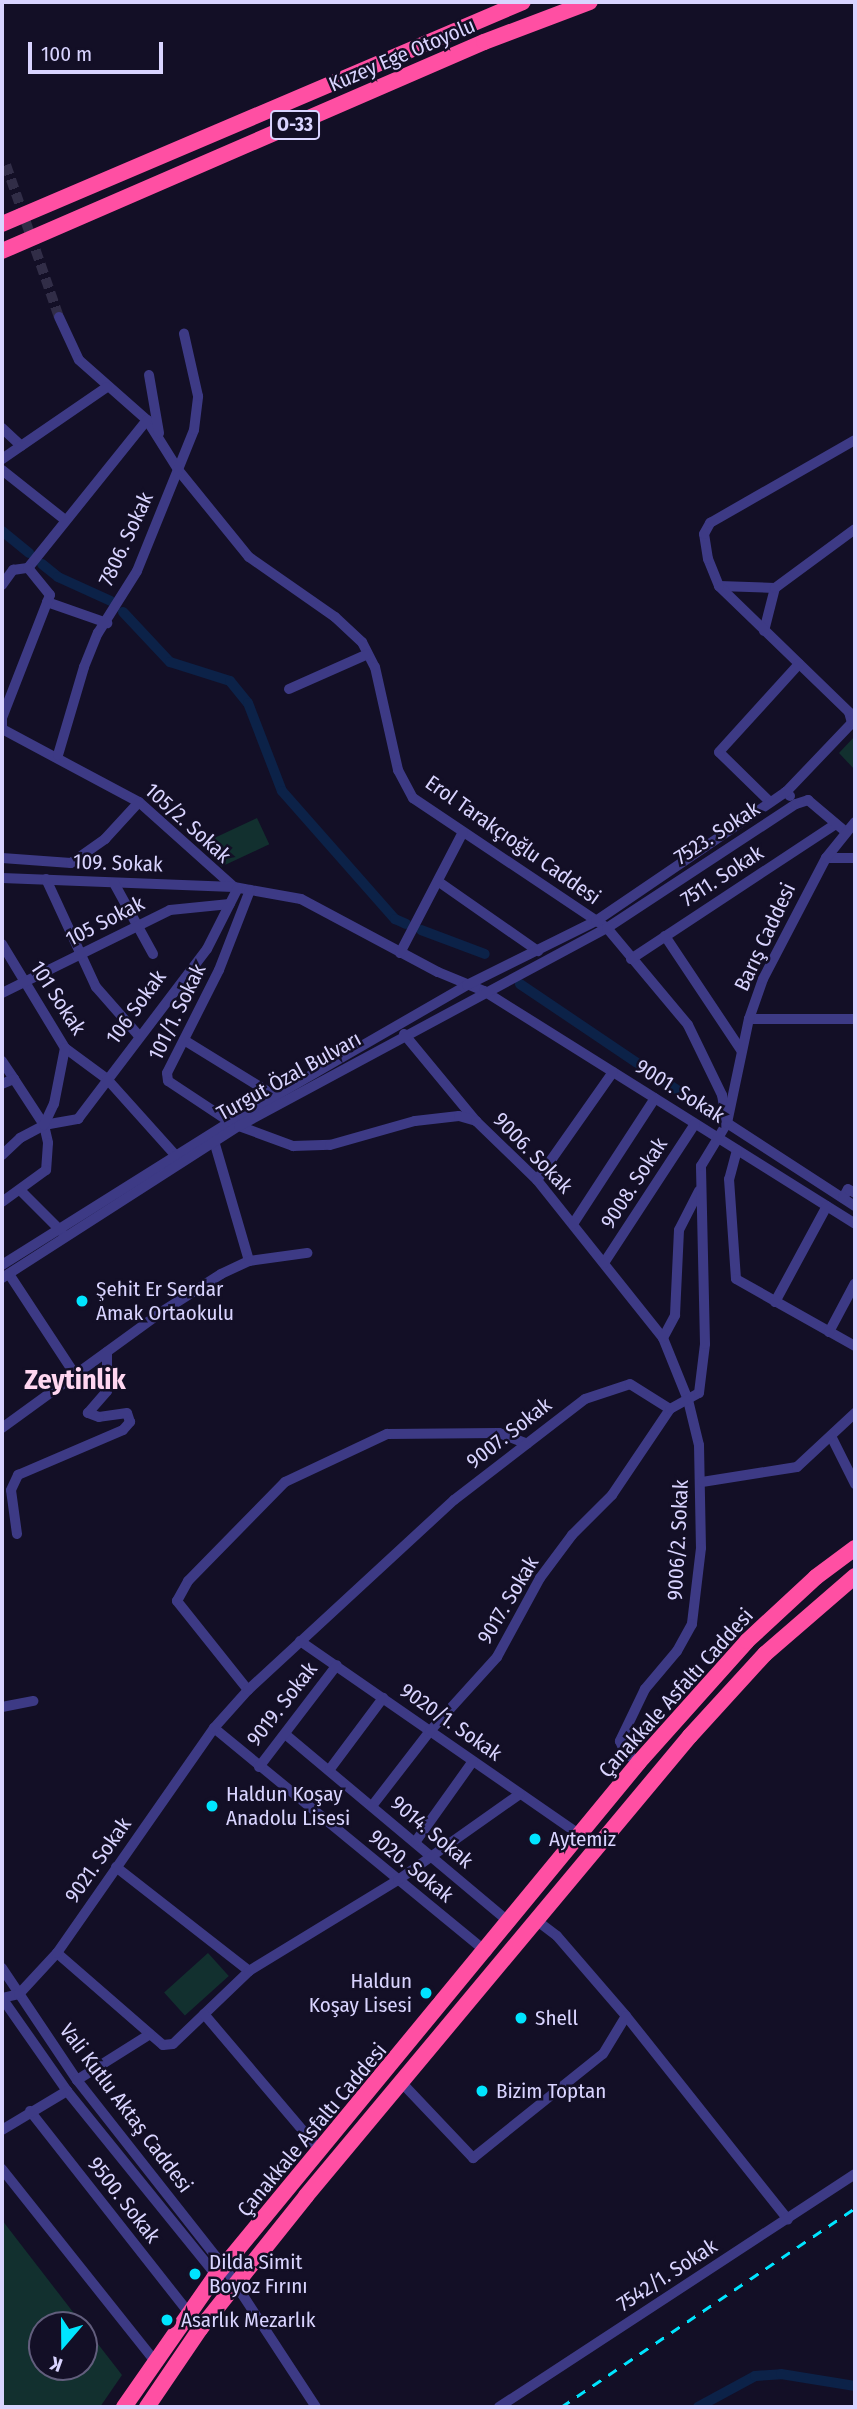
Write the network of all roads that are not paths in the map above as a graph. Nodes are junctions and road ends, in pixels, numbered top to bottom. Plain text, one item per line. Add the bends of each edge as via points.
1 (523, 2) edge
2 (590, 2) edge
3 (2, 224) edge
4 (2, 251) edge
5 (59, 317) tunnel mouth
6 (184, 334) dead end
7 (149, 375) dead end
8 (107, 387) junction
9 (147, 420) junction
10 (2, 428) edge
11 (160, 436) junction
12 (855, 440) edge
13 (22, 446) junction
14 (2, 459) edge
15 (2, 470) edge
16 (178, 471) junction
17 (65, 520) junction
18 (855, 529) edge
19 (28, 568) junction
20 (2, 585) edge
21 (719, 586) junction
22 (775, 588) junction
23 (47, 603) junction
24 (107, 623) junction
25 (764, 631) junction
26 (368, 654) junction
27 (799, 664) junction
28 (289, 689) dead end
29 (853, 722) edge
30 (2, 729) edge
31 (58, 755) junction
32 (786, 792) junction
33 (139, 802) junction
34 (770, 802) junction
35 (796, 804) junction
36 (855, 822) edge
37 (834, 825) junction
38 (463, 832) junction
39 (850, 832) edge
40 (2, 858) edge
41 (826, 858) junction
42 (855, 858) edge
43 (2, 878) edge
44 (46, 878) junction
45 (439, 882) junction
46 (114, 883) junction
47 (236, 888) junction
48 (250, 890) junction
49 (230, 904) junction
50 (596, 921) junction
51 (135, 925) junction
52 (607, 928) junction
53 (665, 936) junction
54 (2, 944) edge
55 (538, 951) junction
56 (400, 953) junction
57 (153, 954) dead end
58 (80, 955) junction
59 (200, 958) junction
60 (631, 959) junction
61 (219, 970) junction
62 (24, 981) junction
63 (467, 985) junction
64 (484, 991) junction
65 (2, 993) edge
66 (749, 1018) junction
67 (855, 1019) edge
68 (404, 1034) junction
69 (139, 1036) junction
70 (184, 1040) junction
71 (65, 1048) junction
72 (741, 1050) junction
73 (2, 1061) edge
74 (612, 1072) junction
75 (14, 1079) junction
76 (107, 1079) junction
77 (2, 1084) edge
78 (275, 1096) junction
79 (655, 1098) junction
80 (476, 1121) junction
81 (727, 1123) junction
82 (235, 1124) junction
83 (695, 1124) junction
84 (44, 1125) junction
85 (717, 1137) junction
86 (214, 1140) junction
87 (737, 1150) junction
88 (2, 1155) edge
89 (176, 1156) junction
90 (537, 1180) junction
91 (700, 1188) junction
92 (20, 1190) junction
93 (855, 1193) edge
94 (843, 1198) junction
95 (2, 1202) edge
96 (827, 1206) junction
97 (855, 1206) edge
98 (573, 1224) junction
99 (855, 1224) edge
100 (62, 1232) junction
101 (307, 1253) dead end
102 (249, 1261) junction
103 (604, 1264) junction
104 (4, 1272) edge
105 (855, 1283) edge
106 (775, 1302) junction
107 (829, 1332) junction
108 (663, 1338) junction
109 (855, 1346) edge
110 (107, 1352) junction
111 (76, 1376) junction
112 (688, 1400) junction
113 (670, 1409) junction
114 (855, 1413) edge
115 (2, 1428) edge
116 (831, 1436) junction
117 (527, 1444) junction
118 (702, 1482) junction
119 (855, 1484) edge
120 (17, 1534) dead end
121 (855, 1548) edge
122 (855, 1576) edge
123 (300, 1641) junction
124 (337, 1665) junction
125 (248, 1690) junction
126 (383, 1698) junction
127 (33, 1701) dead end
128 (2, 1707) edge
129 (214, 1728) junction
130 (430, 1731) junction
131 (285, 1734) junction
132 (473, 1761) junction
133 (639, 1762) junction
134 (259, 1766) junction
135 (330, 1769) junction
136 (520, 1794) junction
137 (372, 1806) junction
138 (580, 1835) junction
139 (416, 1841) junction
140 (432, 1856) junction
141 (116, 1867) junction
142 (397, 1881) junction
143 (536, 1920) junction
144 (510, 1923) junction
145 (487, 1952) junction
146 (57, 1953) junction
147 (2, 1968) edge
148 (249, 1971) junction
149 (19, 1994) junction
150 (2, 1998) edge
151 (204, 2014) junction
152 (626, 2016) junction
153 (150, 2034) junction
154 (77, 2080) junction
155 (401, 2082) junction
156 (67, 2091) junction
157 (30, 2111) junction
158 (2, 2130) edge
159 (321, 2152) junction
160 (2, 2169) edge
161 (855, 2174) edge
162 (788, 2220) junction
163 (220, 2273) junction
164 (235, 2284) junction
165 (188, 2312) junction
166 (155, 2360) junction
167 (124, 2407) edge
168 (147, 2407) edge
169 (316, 2407) edge
170 (499, 2407) edge

1 - 3 highway, Kuzey Ege Otoyolu / O-33
2 - 4 highway, Kuzey Ege Otoyolu / O-33 via 484,42
5 - 8 street, Erol Tarakçıoğlu Caddesi via 79,360
6 - 16 street, 7806. Sokak via 199,413
7 - 11 street
8 - 9 street, Erol Tarakçıoğlu Caddesi
8 - 13 street
9 - 11 street, Erol Tarakçıoğlu Caddesi
9 - 17 street
10 - 13 street
11 - 16 street, Erol Tarakçıoğlu Caddesi
12 - 21 street via 710,523 704,534
13 - 14 street
15 - 17 street
16 - 24 street, 7806. Sokak via 137,571
16 - 26 street, Erol Tarakçıoğlu Caddesi via 249,558 351,629
17 - 19 street
18 - 22 street
19 - 20 street via 13,570
19 - 23 street via 50,595
21 - 22 street
21 - 25 street
22 - 25 street
23 - 24 street
23 - 30 street via 2,718
24 - 31 street, 7806. Sokak via 84,667
25 - 27 street
26 - 28 street
26 - 38 street, Erol Tarakçıoğlu Caddesi via 398,770 413,798
27 - 29 street via 849,712
27 - 34 street via 719,752
29 - 32 street, Turgut Özal Bulvarı
30 - 31 street, 105/2. Sokak
31 - 33 street, 105/2. Sokak
32 - 34 street, Turgut Özal Bulvarı
32 - 35 street
33 - 40 street via 105,839 71,863
33 - 47 street, 105/2. Sokak
34 - 50 street, Turgut Özal Bulvarı
35 - 37 street via 808,800
35 - 52 street, 7523. Sokak
36 - 39 street, Barış Caddesi
37 - 39 street
37 - 53 street, 7511. Sokak
38 - 45 street
38 - 50 street, Erol Tarakçıoğlu Caddesi
39 - 41 street, Barış Caddesi
41 - 42 street
41 - 66 street, Barış Caddesi via 763,979
43 - 44 street, 109. Sokak
44 - 46 street, 109. Sokak
44 - 58 street
45 - 55 street
45 - 56 street
46 - 47 street, 109. Sokak
46 - 51 street
47 - 48 street, 105/2. Sokak
47 - 49 street, 106 Sokak
48 - 56 street, 105/2. Sokak via 301,899
48 - 61 street, 101/1. Sokak
49 - 51 street, 105 Sokak via 170,910
49 - 59 street, 106 Sokak
50 - 52 street, Erol Tarakçıoğlu Caddesi
50 - 55 street, Turgut Özal Bulvarı
51 - 57 street
51 - 58 street, 105 Sokak
52 - 60 street, Erol Tarakçıoğlu Caddesi
52 - 64 street, Turgut Özal Bulvarı
53 - 60 street, 7511. Sokak
53 - 72 street
54 - 62 street, 101 Sokak
55 - 63 street, Turgut Özal Bulvarı
56 - 63 street, 105/2. Sokak
58 - 62 street, 105 Sokak
58 - 69 street via 96,987
59 - 61 street
59 - 69 street, 106 Sokak
60 - 81 street, Erol Tarakçıoğlu Caddesi via 688,1024 722,1095
61 - 70 street, 101/1. Sokak
62 - 65 street, 105 Sokak
62 - 71 street, 101 Sokak
63 - 64 street, 9001. Sokak
63 - 78 street, Turgut Özal Bulvarı
64 - 68 street, Turgut Özal Bulvarı
64 - 74 street, 9001. Sokak
66 - 67 street
66 - 72 street, Barış Caddesi
68 - 80 street
68 - 82 street, Turgut Özal Bulvarı
69 - 76 street, 106 Sokak
70 - 78 street
70 - 82 street, 101/1. Sokak via 167,1073 168,1082
71 - 76 street, 101 Sokak
71 - 84 street via 54,1104
72 - 81 street, Barış Caddesi
73 - 75 street
74 - 79 street, 9001. Sokak
74 - 90 street
75 - 77 street
75 - 84 street
76 - 84 street, 106 Sokak via 78,1119
76 - 89 street, 101 Sokak
78 - 82 street, Turgut Özal Bulvarı
79 - 83 street, 9001. Sokak
79 - 98 street
80 - 82 street, 9006. Sokak via 459,1116 415,1121 382,1133 293,1146
80 - 90 street, 9006. Sokak
81 - 85 street
81 - 94 street
82 - 86 street, Turgut Özal Bulvarı
82 - 89 street, Turgut Özal Bulvarı
83 - 85 street, 9001. Sokak
83 - 103 street, 9008. Sokak
84 - 88 street
84 - 92 street via 47,1170
85 - 87 street, 9001. Sokak
85 - 91 street via 701,1166
86 - 100 street, Turgut Özal Bulvarı
86 - 102 street
87 - 96 street, 9001. Sokak
87 - 106 street via 729,1179 736,1279
89 - 100 street, Turgut Özal Bulvarı
90 - 98 street, 9006. Sokak
91 - 108 street via 679,1230 675,1315
91 - 112 street via 703,1382 699,1393
92 - 95 street
92 - 100 street
93 - 94 street via 848,1189
94 - 97 street
96 - 99 street, 9001. Sokak
96 - 106 street
98 - 103 street, 9006. Sokak
100 - 104 street, Turgut Özal Bulvarı
101 - 102 street
102 - 110 street via 163,1311
103 - 108 street, 9006. Sokak
104 - 111 street
105 - 107 street
106 - 107 street
107 - 109 street
108 - 112 street, 9006/2. Sokak
110 - 111 street
110 - 120 street via 107,1391 88,1413 99,1417 127,1413 130,1422 113,1435 18,1475 11,1490
111 - 115 street
112 - 113 street
112 - 118 street, 9006/2. Sokak
113 - 117 street, 9007. Sokak via 630,1384 616,1386 585,1399
113 - 130 street, 9017. Sokak via 612,1495 572,1535 540,1578 497,1657
114 - 116 street
116 - 118 street via 797,1467
116 - 119 street
117 - 123 street, 9007. Sokak via 454,1500
117 - 125 street via 499,1433 387,1434 285,1482 188,1581 177,1601
118 - 133 street, 9006/2. Sokak via 701,1548 692,1624 677,1651 645,1689 620,1741 625,1753
121 - 133 highway, Çanakkale Asfaltı Caddesi via 747,1641
122 - 143 highway, Çanakkale Asfaltı Caddesi via 765,1654
123 - 124 street, 9020/1. Sokak
123 - 125 street, 9007. Sokak
124 - 126 street, 9020/1. Sokak
124 - 131 street, 9019. Sokak
125 - 129 street, 9007. Sokak
126 - 130 street, 9020/1. Sokak
126 - 135 street
127 - 128 street
129 - 134 street, 9020. Sokak
129 - 141 street, 9021. Sokak
130 - 132 street, 9020/1. Sokak
130 - 137 street, 9017. Sokak
131 - 134 street, 9019. Sokak
131 - 135 street, 9014. Sokak
132 - 136 street, 9020/1. Sokak
132 - 139 street
133 - 138 highway, Çanakkale Asfaltı Caddesi
134 - 142 street, 9020. Sokak
135 - 137 street, 9014. Sokak
136 - 138 street, 9020/1. Sokak
136 - 140 street
137 - 139 street, 9014. Sokak
138 - 144 highway, Çanakkale Asfaltı Caddesi
139 - 140 street, 9014. Sokak
140 - 142 street
140 - 144 street, 9014. Sokak
141 - 146 street, 9021. Sokak
141 - 148 street
142 - 145 street, 9020. Sokak
142 - 148 street
143 - 152 street via 557,1936
143 - 155 highway, Çanakkale Asfaltı Caddesi
144 - 145 highway, Çanakkale Asfaltı Caddesi
145 - 159 highway, Çanakkale Asfaltı Caddesi
146 - 149 street, 9021. Sokak
146 - 153 street
147 - 149 street, Vali Kutlu Aktaş Caddesi
148 - 151 street
149 - 150 street
149 - 154 street, Vali Kutlu Aktaş Caddesi
150 - 156 street, Vali Kutlu Aktaş Caddesi
151 - 153 street via 173,2044 163,2045
151 - 159 street
152 - 155 street via 603,2054 473,2158
152 - 162 street
153 - 154 street
154 - 163 street, Vali Kutlu Aktaş Caddesi
155 - 164 highway, Çanakkale Asfaltı Caddesi
156 - 157 street
156 - 163 street, Vali Kutlu Aktaş Caddesi
157 - 158 street
157 - 165 street, 9500. Sokak
159 - 163 highway, Çanakkale Asfaltı Caddesi
160 - 166 street
161 - 162 street, 7542/1. Sokak
162 - 170 street, 7542/1. Sokak
163 - 164 street
163 - 165 highway, Çanakkale Asfaltı Caddesi
164 - 168 highway, Çanakkale Asfaltı Caddesi
164 - 169 street
165 - 166 highway, Çanakkale Asfaltı Caddesi
166 - 167 highway, Çanakkale Asfaltı Caddesi

